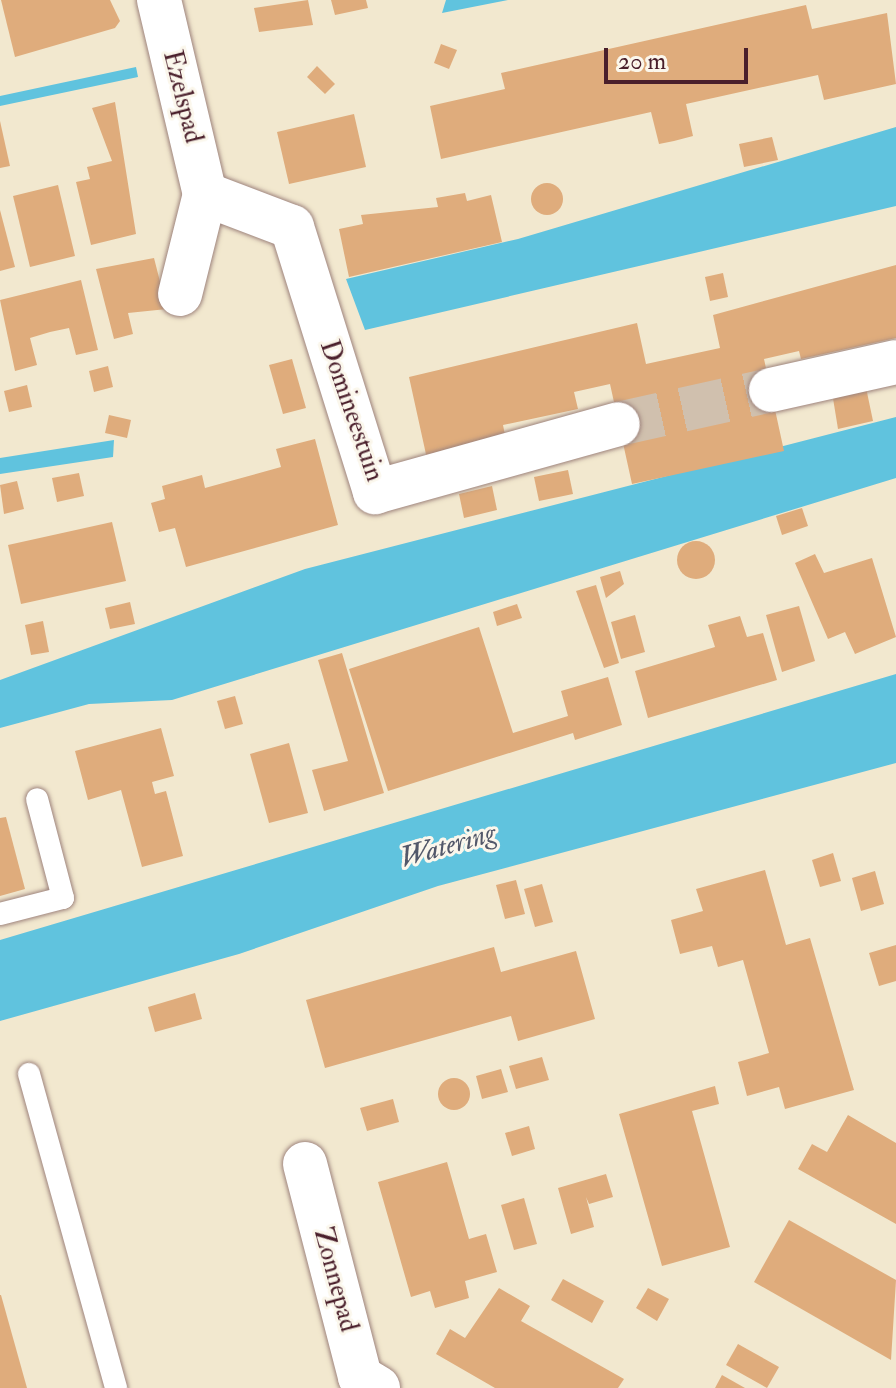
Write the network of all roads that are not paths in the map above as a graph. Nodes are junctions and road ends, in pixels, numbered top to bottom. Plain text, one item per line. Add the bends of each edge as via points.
1 (159, 0) edge
2 (205, 194) junction
3 (180, 294) dead end
4 (896, 362) edge
5 (771, 390) tunnel mouth
6 (618, 424) tunnel mouth
7 (37, 799) dead end
8 (0, 914) edge
9 (29, 1074) dead end
10 (305, 1164) dead end
11 (116, 1388) edge
12 (378, 1388) edge

1 - 2 street, Ezelspad
2 - 3 street
2 - 6 street, Domineestuin via 292,227 375,492
4 - 5 street
7 - 8 lane via 63,898
9 - 11 lane
10 - 12 street, Zonnepad via 360,1377

